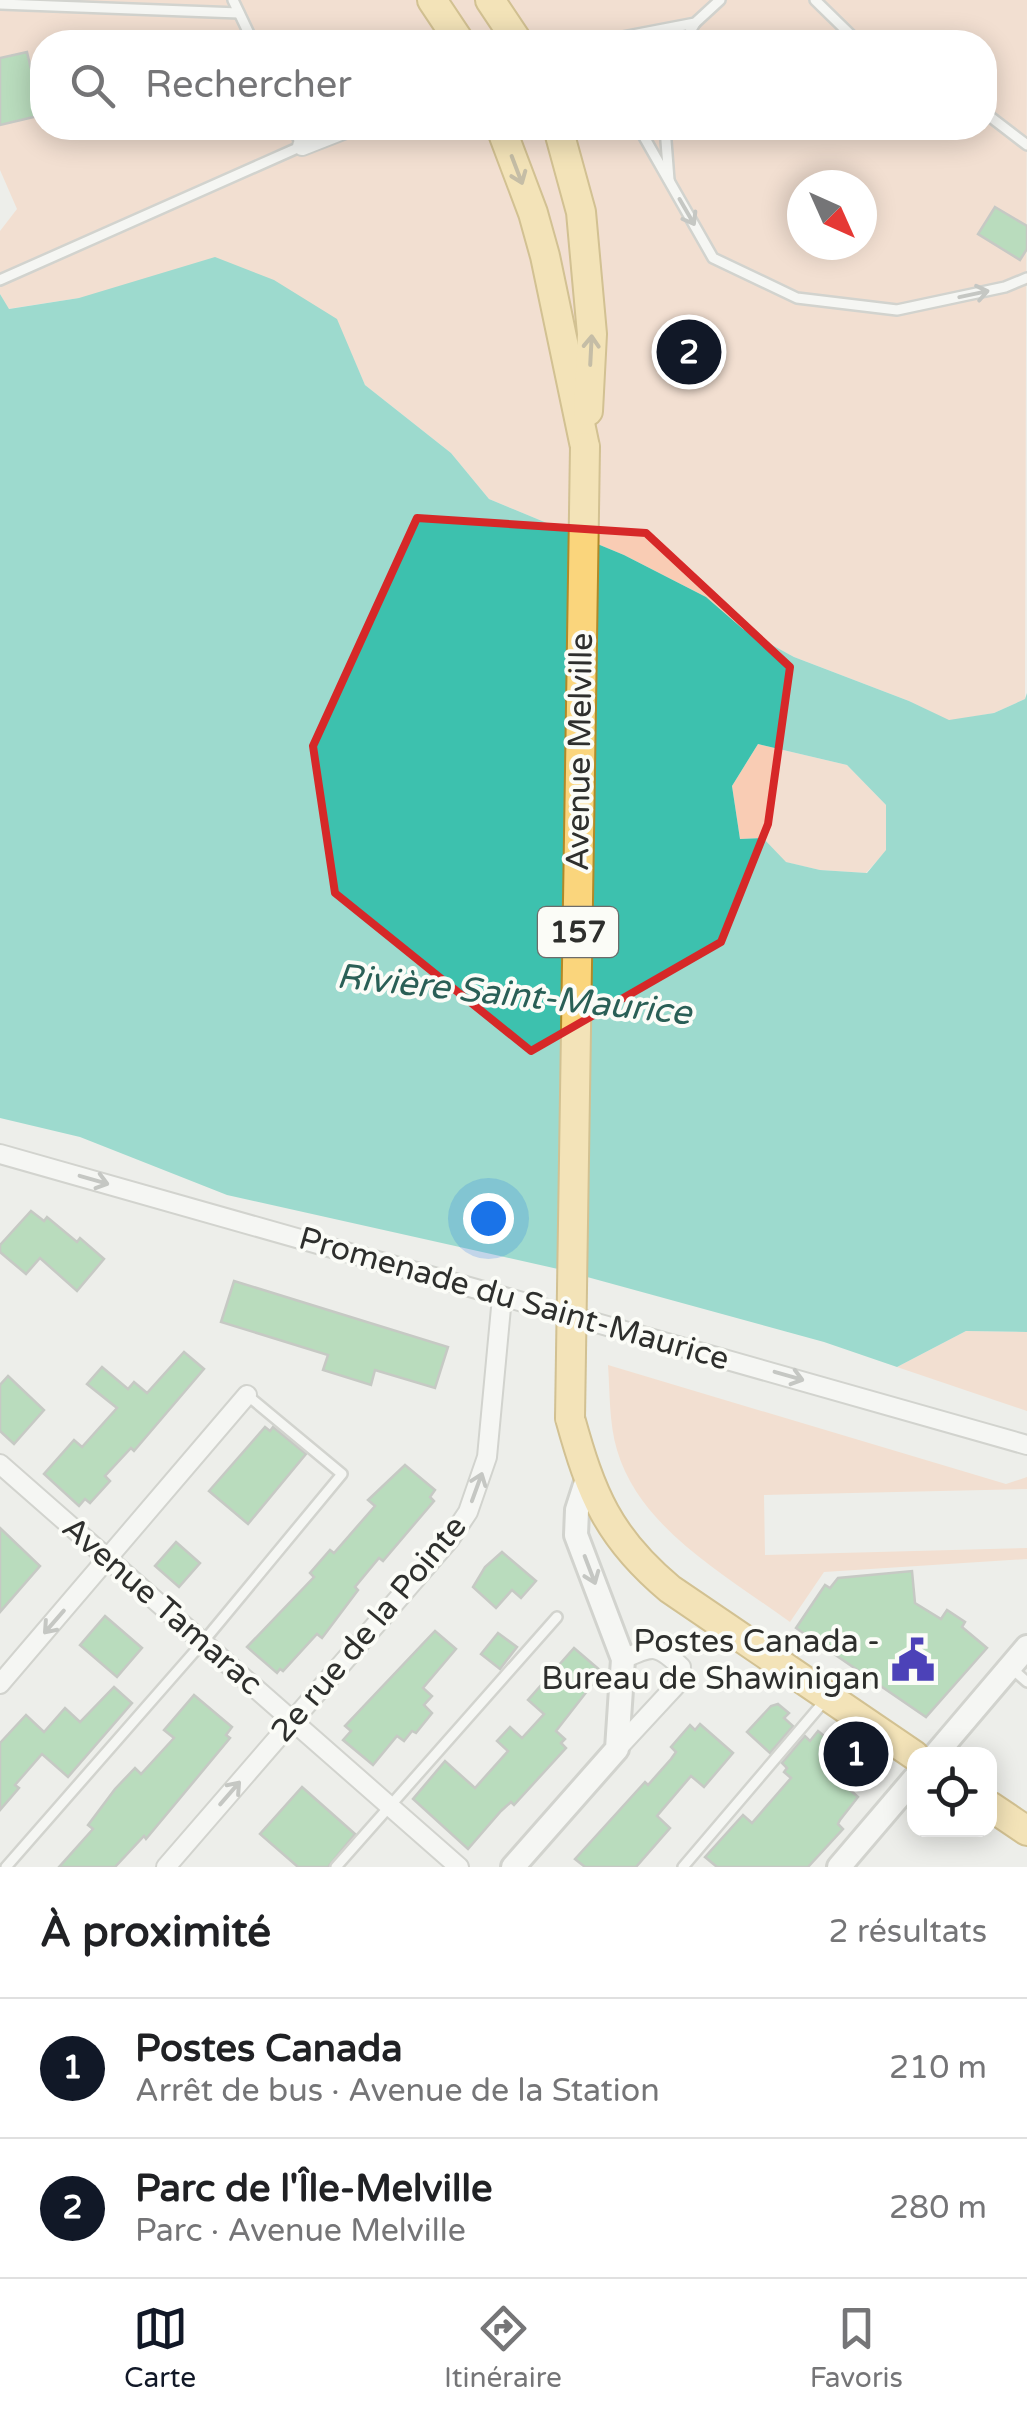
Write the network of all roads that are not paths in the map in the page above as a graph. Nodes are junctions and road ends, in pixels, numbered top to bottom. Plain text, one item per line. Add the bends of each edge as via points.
1 (232, 0) edge
2 (432, 0) edge
3 (490, 0) edge
4 (720, 0) edge
5 (815, 0) edge
6 (0, 4) edge
7 (239, 13) junction
8 (695, 24) junction
9 (247, 30) edge
10 (452, 30) edge
11 (510, 30) edge
12 (662, 30) edge
13 (691, 30) edge
14 (846, 30) edge
15 (997, 122) edge
16 (299, 140) edge
17 (317, 140) edge
18 (505, 140) edge
19 (561, 140) edge
20 (645, 140) edge
21 (666, 140) edge
22 (1027, 145) edge
23 (302, 146) junction
24 (670, 182) junction
25 (1027, 278) edge
26 (3, 279) edge
27 (585, 447) junction
28 (0, 1154) edge
29 (502, 1297) junction
30 (247, 1396) joint
31 (1027, 1445) edge
32 (0, 1464) edge
33 (587, 1479) junction
34 (109, 1560) junction
35 (557, 1617) dead end
36 (203, 1642) junction
37 (1027, 1647) edge
38 (623, 1659) junction
39 (1018, 1674) edge
40 (0, 1684) edge
41 (828, 1696) junction
42 (293, 1721) junction
43 (943, 1747) edge
44 (616, 1749) junction
45 (907, 1750) edge
46 (907, 1787) edge
47 (388, 1805) junction
48 (997, 1811) edge
49 (1027, 1831) edge
50 (6, 1867) edge
51 (166, 1867) edge
52 (336, 1867) edge
53 (460, 1867) edge
54 (513, 1867) edge
55 (682, 1867) edge
56 (839, 1867) edge

1 - 7 lane
2 - 10 main road
3 - 11 main road
4 - 8 lane
5 - 14 lane
6 - 7 lane
7 - 9 lane
8 - 12 lane
8 - 13 lane
15 - 22 lane
16 - 23 lane
17 - 23 street
18 -> 27 main road, Avenue Melville / 157 via 533,213
27 -> 19 main road, Avenue Melville / 157 via 592,334 581,212
20 - 24 lane
21 - 24 lane
23 - 26 lane
24 -> 25 lane via 713,258 798,298 898,310
27 - 33 main road, Avenue Melville / 157, bridge via 570,1418
28 -> 29 street, Promenade du Saint-Maurice
29 -> 31 street, Promenade du Saint-Maurice
42 -> 29 street, 2e rue de la Pointe via 468,1512 487,1456
30 - 34 street
30 - 36 lane via 342,1474
32 - 34 street, Avenue Tamarac
33 -> 38 street via 576,1535
33 - 41 main road, 157 via 637,1561
34 - 36 street, Avenue Tamarac
34 -> 40 street
35 - 47 lane
36 - 42 street, Avenue Tamarac
36 - 50 lane
37 - 39 street
38 - 44 street
38 - 44 street via 650,1647 664,1650 680,1667 680,1681
39 - 43 street
41 - 45 main road, 157
41 - 55 lane
42 - 47 street, Avenue Tamarac
51 -> 42 street, 2e rue de la Pointe
44 - 54 street
46 - 56 street
47 - 52 lane
47 - 53 street, Avenue Tamarac
48 - 49 main road

